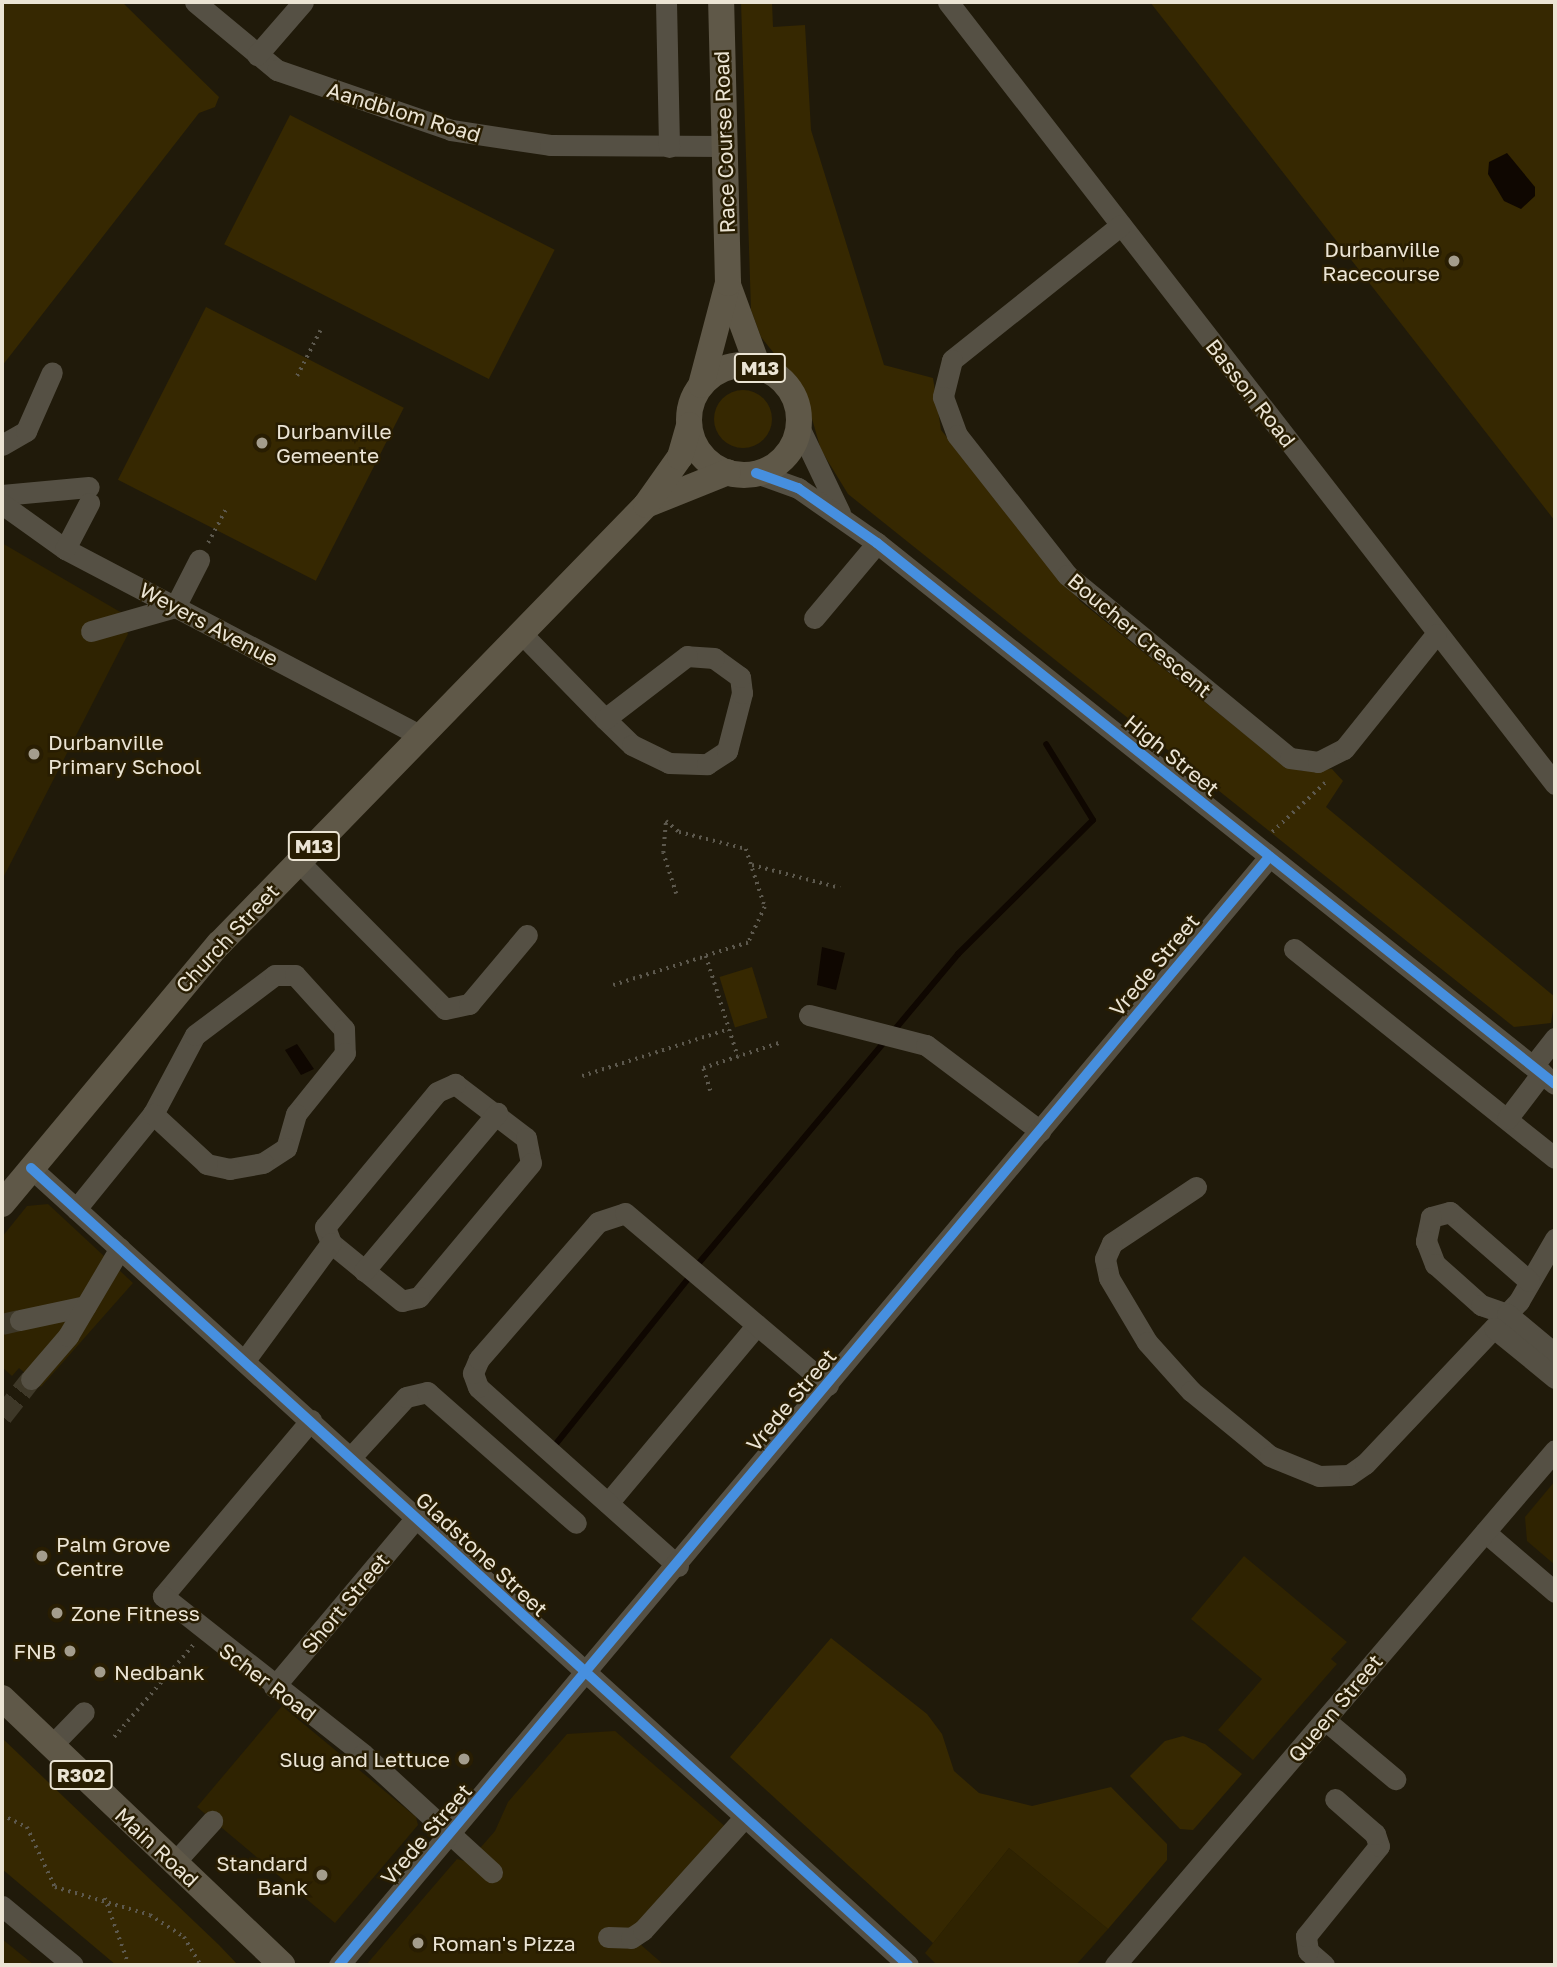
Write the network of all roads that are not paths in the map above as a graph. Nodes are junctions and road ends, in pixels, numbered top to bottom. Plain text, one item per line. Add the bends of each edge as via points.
1 (195, 2) edge
2 (303, 2) edge
3 (666, 2) edge
4 (721, 2) edge
5 (948, 2) edge
6 (257, 55) junction
7 (725, 146) junction
8 (669, 147) junction
9 (1121, 225) junction
10 (728, 283) junction
11 (758, 367) junction
12 (52, 372) dead end
13 (701, 385) junction
14 (689, 425) junction
15 (799, 427) junction
16 (2, 445) edge
17 (728, 472) junction
18 (756, 473) junction
19 (2, 495) edge
20 (2, 504) edge
21 (646, 505) junction
22 (843, 517) junction
23 (877, 543) junction
24 (65, 549) junction
25 (200, 560) road end
26 (175, 607) junction
27 (814, 618) dead end
28 (91, 631) dead end
29 (522, 634) junction
30 (1436, 634) junction
31 (605, 719) junction
32 (422, 736) junction
33 (1555, 785) edge
34 (1269, 857) junction
35 (299, 862) junction
36 (527, 935) dead end
37 (1294, 949) dead end
38 (809, 1015) dead end
39 (1555, 1038) edge
40 (1544, 1074) edge
41 (497, 1113) junction
42 (153, 1114) junction
43 (1507, 1119) junction
44 (1040, 1131) junction
45 (1555, 1158) edge
46 (31, 1168) junction
47 (1196, 1186) dead end
48 (2, 1204) edge
49 (76, 1209) junction
50 (1555, 1239) edge
51 (331, 1244) junction
52 (120, 1248) junction
53 (364, 1271) junction
54 (1529, 1281) junction
55 (86, 1306) junction
56 (20, 1321) tunnel mouth
57 (1501, 1321) junction
58 (757, 1325) junction
59 (1555, 1354) edge
60 (245, 1360) junction
61 (31, 1378) tunnel mouth
62 (1555, 1378) edge
63 (828, 1385) junction
64 (311, 1420) junction
65 (1555, 1450) edge
66 (351, 1457) junction
67 (608, 1503) junction
68 (416, 1518) junction
69 (576, 1523) dead end
70 (1485, 1532) junction
71 (678, 1566) junction
72 (1555, 1592) edge
73 (587, 1675) junction
74 (274, 1687) junction
75 (2, 1699) edge
76 (84, 1712) dead end
77 (1325, 1720) junction
78 (51, 1746) junction
79 (1395, 1779) dead end
80 (1335, 1800) dead end
81 (744, 1818) junction
82 (212, 1821) dead end
83 (452, 1835) junction
84 (174, 1863) junction
85 (492, 1872) dead end
86 (2, 1906) edge
87 (608, 1937) dead end
88 (73, 1965) edge
89 (282, 1965) edge
90 (339, 1965) edge
91 (908, 1965) edge
92 (1115, 1965) edge
93 (1324, 1965) edge

1 - 6 street, Aandblom Road
2 - 6 street
3 - 8 street
4 - 7 main road, Race Course Road / M13
5 - 9 street, Basson Road
6 - 8 street, Aandblom Road via 298,80 451,130 550,145
7 - 8 street, Aandblom Road
7 - 10 main road, Race Course Road / M13
9 - 30 street, Basson Road
9 - 30 street, Boucher Crescent via 952,360 943,397 950,423 1068,575 1283,753 1307,762 1338,754
10 - 11 main road, Race Course Road / M13
10 - 13 main road, Race Course Road / M13
11 - 13 main road, M13 via 724,368
11 - 15 main road, M13 via 790,390
12 - 16 street via 26,431
13 - 14 main road, Race Course Road / M13
14 - 17 main road via 702,455
14 - 21 main road, Church Street / M13 via 680,457
15 - 18 main road via 784,457
15 - 22 street, High Street
17 - 18 main road, M13
17 - 21 main road, Church Street / M13
18 - 22 street, High Street via 785,480
19 - 24 street via 89,495
20 - 24 street, Weyers Avenue
21 - 29 main road, Church Street / M13
22 - 23 street, High Street
23 - 27 street
23 - 34 street, High Street
24 - 26 street, Weyers Avenue
25 - 26 street
26 - 28 street
26 - 32 street, Weyers Avenue
29 - 31 street
29 - 32 main road, Church Street / M13
30 - 33 street, Basson Road
31 - 31 street via 650,756 707,764 732,744 742,685 732,667 687,656
32 - 35 main road, Church Street / M13
34 - 40 street, High Street
34 - 44 street, Vrede Street
35 - 36 street via 444,1009 468,1004
35 - 46 main road, Church Street / M13 via 159,1012
37 - 43 street
38 - 44 street via 904,1036 946,1056
39 - 40 street
40 - 43 street
41 - 51 street via 461,1085 442,1088 327,1222
41 - 53 street
41 - 53 street via 530,1143 528,1168 416,1300 397,1299
42 - 42 street via 195,1035 275,975 295,975 344,1030 345,1053 296,1114 286,1148 263,1163 230,1169 207,1164
42 - 49 street
43 - 45 street
44 - 63 street, Vrede Street
46 - 48 main road, Church Street / M13
46 - 49 street, Gladstone Street
47 - 57 street via 1119,1237 1107,1250 1106,1268 1133,1322 1168,1367 1259,1447 1299,1471 1330,1477 1356,1471
49 - 52 street, Gladstone Street
50 - 54 street
51 - 53 street
51 - 60 street
52 - 55 street
52 - 60 street, Gladstone Street
54 - 57 street
54 - 57 street via 1450,1212 1431,1217 1426,1241 1436,1264
55 - 56 street
55 - 61 street
57 - 59 street
57 - 62 street
58 - 63 street
58 - 67 street
58 - 67 street via 632,1218 618,1213 598,1222 479,1359 473,1373 478,1387
60 - 64 street, Gladstone Street
63 - 71 street, Vrede Street
64 - 66 street, Gladstone Street
64 - 74 street, Scher Road via 163,1597
65 - 70 street, Queen Street
66 - 68 street, Gladstone Street
66 - 69 street via 406,1397 427,1392
67 - 71 street
68 - 73 street, Gladstone Street
68 - 74 street, Short Street
70 - 72 street
70 - 77 street, Queen Street
71 - 73 street, Vrede Street
73 - 81 street, Gladstone Street
73 - 83 street, Vrede Street
74 - 83 street, Scher Road via 363,1754
75 - 78 main road, Main Road / R302
76 - 78 street
77 - 79 street
77 - 92 street, Queen Street
78 - 84 main road, Main Road / R302
80 - 93 street via 1375,1834 1378,1846 1306,1936 1308,1951
81 - 87 street via 637,1935
81 - 91 street, Gladstone Street
82 - 84 street
83 - 85 street, Scher Road
83 - 90 street, Vrede Street
84 - 89 main road, Main Road / R302
86 - 88 street

